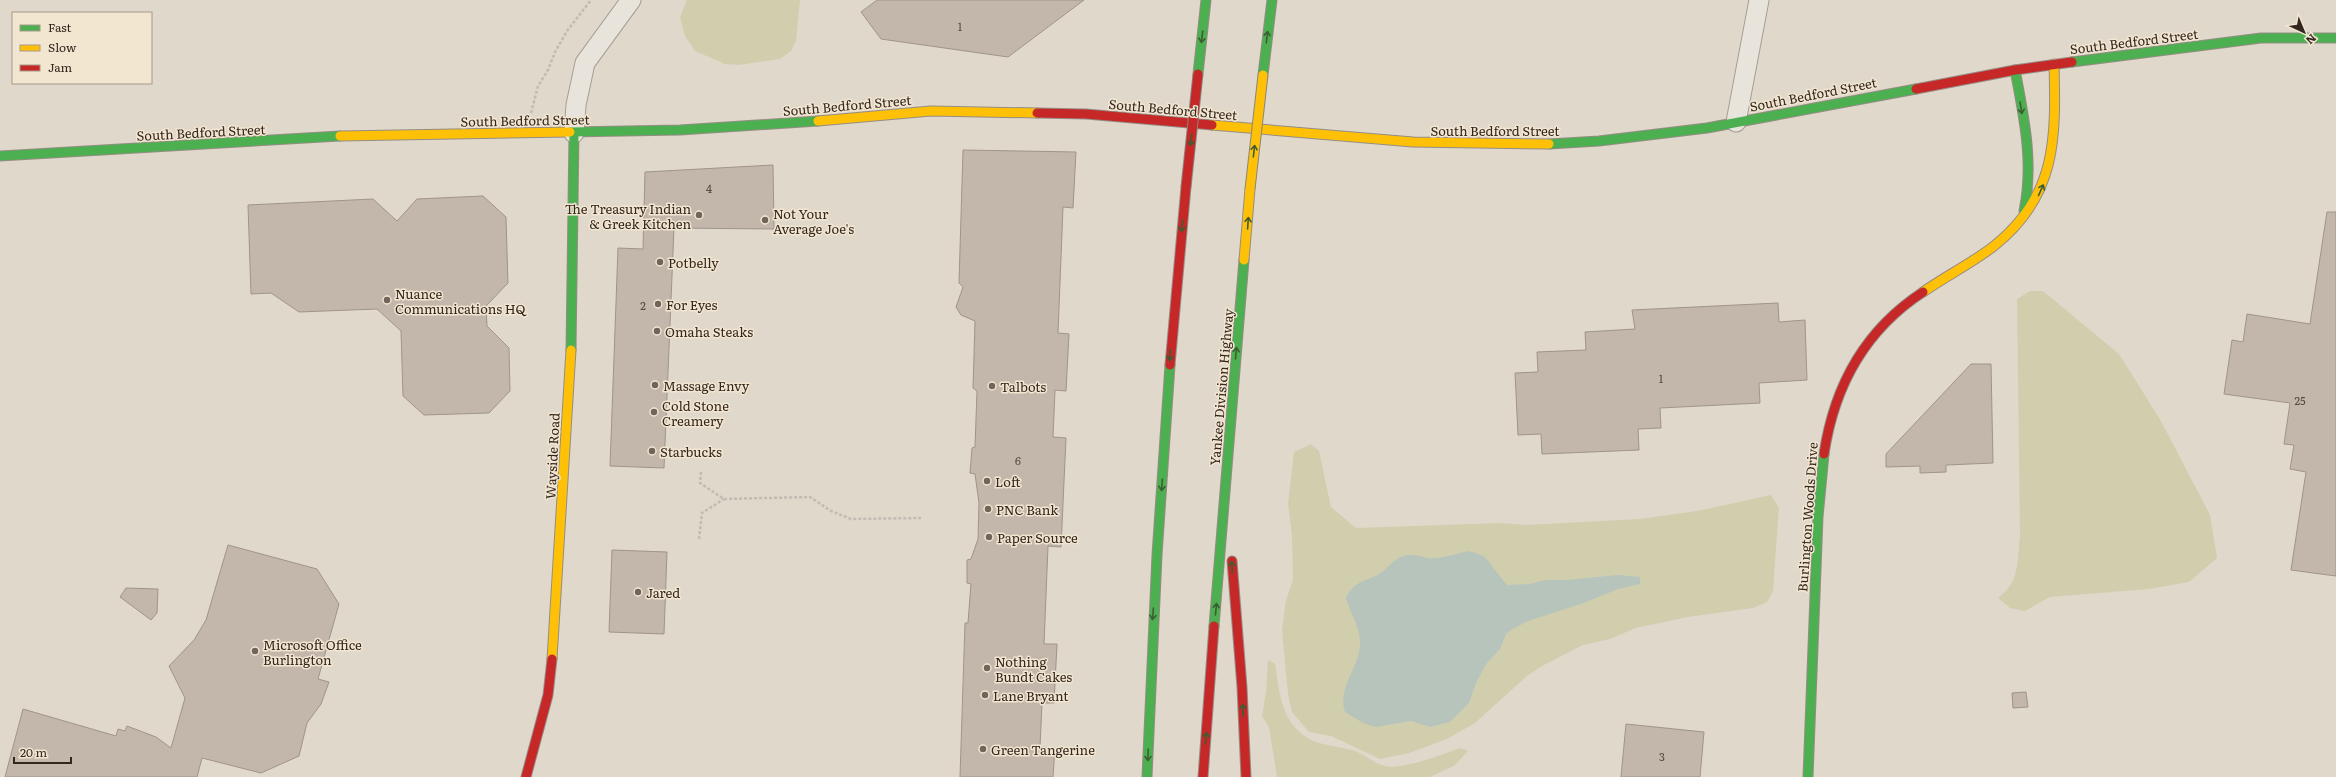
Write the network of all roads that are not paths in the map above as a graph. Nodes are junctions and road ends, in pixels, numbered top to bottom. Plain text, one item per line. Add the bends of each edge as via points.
1 (631, 0) edge
2 (1206, 0) edge
3 (1272, 0) edge
4 (1759, 0) edge
5 (2336, 38) edge
6 (2054, 64) junction
7 (2015, 70) junction
8 (1736, 122) junction
9 (574, 133) junction
10 (0, 156) edge
11 (2020, 222) junction
12 (1228, 462) junction
13 (1150, 705) junction
14 (1138, 756) dead end
15 (526, 777) edge
16 (1147, 777) edge
17 (1203, 777) edge
18 (1246, 777) edge
19 (1808, 777) edge

1 - 9 street via 584,63
2 -> 13 main road, bridge via 1173,320 1152,632
12 -> 3 main road, Yankee Division Highway, bridge via 1250,189
4 - 8 street
5 - 6 main road, South Bedford Street via 2261,38
6 - 7 main road, South Bedford Street
11 -> 6 main road, Burlington Woods Drive via 2040,192 2050,165 2055,108
7 - 8 main road, South Bedford Street
7 -> 11 main road, Burlington Woods Drive via 2028,156 2025,209
8 - 9 main road, South Bedford Street via 1599,141 1505,145 1413,142 1086,114 971,111 931,111 717,128
9 - 10 main road, South Bedford Street via 346,136
9 - 15 main road, Wayside Road via 572,338 554,645 548,695
11 - 19 main road, Burlington Woods Drive via 2004,238 1919,294 1884,322 1857,359 1836,403 1826,432 1821,473
17 -> 12 main road, Yankee Division Highway
18 -> 12 main road
13 - 14 main road
13 -> 16 main road

